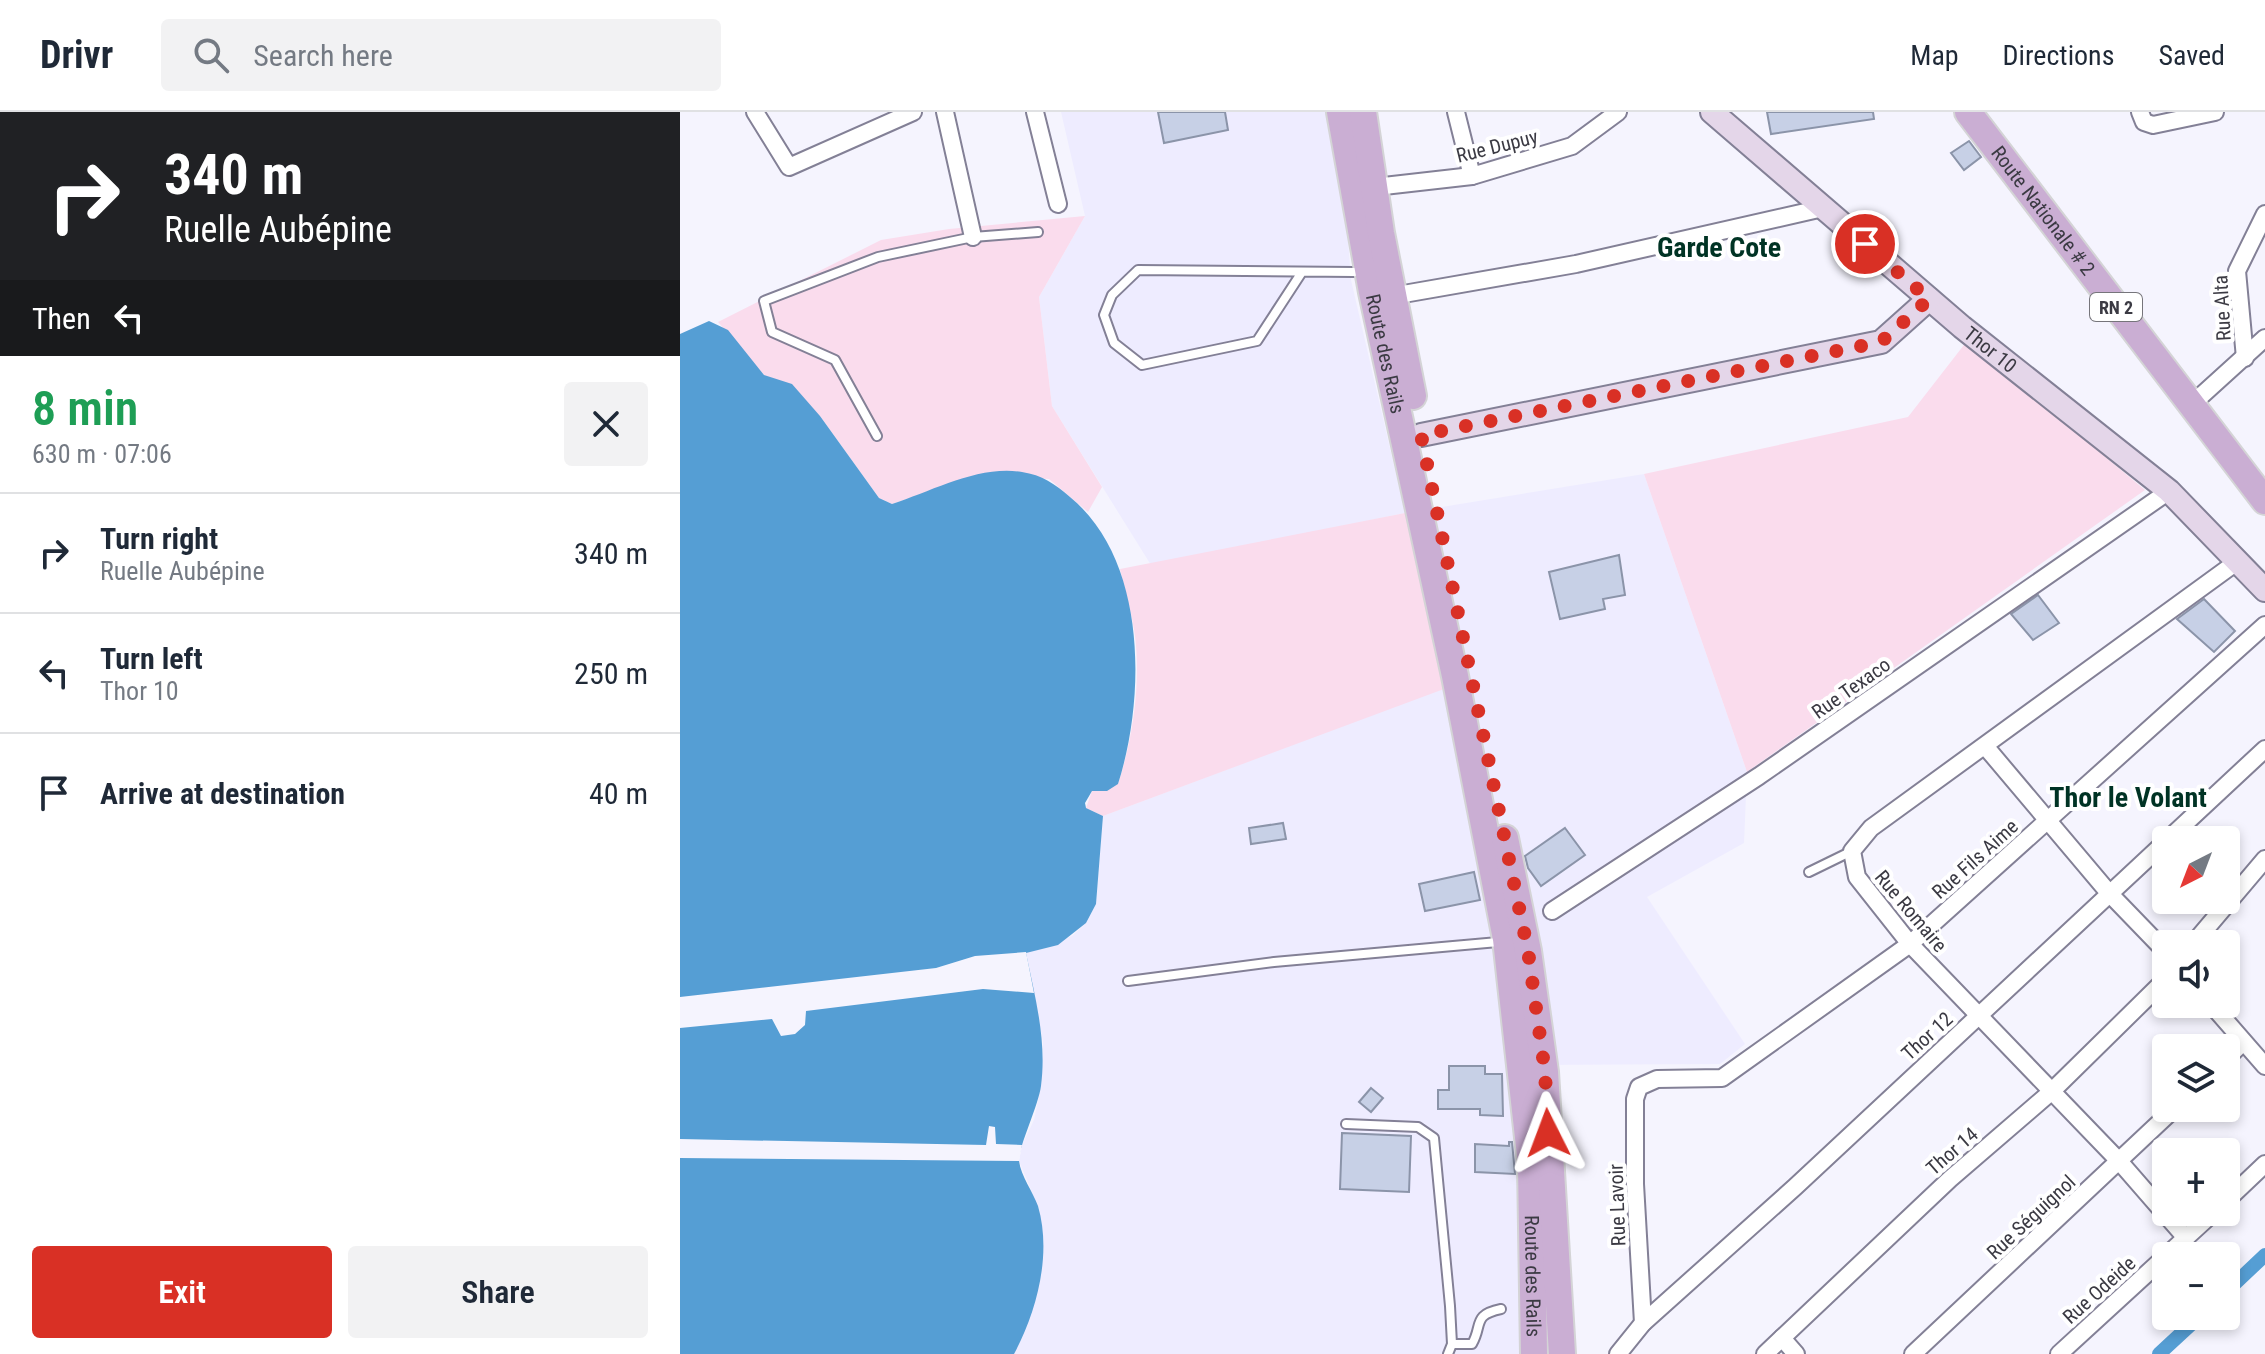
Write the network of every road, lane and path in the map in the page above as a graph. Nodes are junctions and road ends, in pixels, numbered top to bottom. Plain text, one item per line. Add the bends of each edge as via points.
1 (755, 112) edge
2 (913, 112) edge
3 (945, 112) edge
4 (1035, 112) edge
5 (1340, 112) edge
6 (1363, 112) edge
7 (1456, 112) edge
8 (1618, 112) edge
9 (1712, 112) edge
10 (1968, 112) edge
11 (2140, 112) edge
12 (2215, 112) edge
13 (1472, 176) junction
14 (1375, 187) junction
15 (1058, 204) dead end
16 (1823, 208) junction
17 (2265, 214) edge
18 (1038, 232) dead end
19 (973, 237) junction
20 (1302, 272) junction
21 (1354, 272) dead end
22 (1392, 296) junction
23 (1929, 299) junction
24 (2265, 338) edge
25 (2245, 358) junction
26 (2191, 405) junction
27 (1421, 435) junction
28 (877, 436) dead end
29 (2169, 491) junction
30 (2265, 501) edge
31 (2238, 561) junction
32 (2265, 590) edge
33 (2265, 625) edge
34 (1985, 746) junction
35 (2265, 749) edge
36 (2048, 821) junction
37 (1852, 851) junction
38 (2265, 859) edge
39 (1809, 872) dead end
40 (2109, 893) junction
41 (1552, 911) dead end
42 (2205, 930) edge
43 (2152, 938) edge
44 (1498, 942) dead end
45 (1910, 944) junction
46 (1128, 981) dead end
47 (2152, 993) edge
48 (1979, 1016) junction
49 (2223, 1018) edge
50 (2243, 1042) junction
51 (2240, 1045) edge
52 (2265, 1066) edge
53 (1639, 1087) joint
54 (2051, 1092) junction
55 (2160, 1122) edge
56 (1346, 1124) dead end
57 (2119, 1161) junction
58 (2265, 1164) edge
59 (2240, 1188) edge
60 (2199, 1226) edge
61 (2186, 1238) junction
62 (2182, 1242) edge
63 (2152, 1269) edge
64 (1501, 1309) dead end
65 (1643, 1323) junction
66 (1782, 1338) junction
67 (1452, 1344) junction
68 (1448, 1354) edge
69 (1534, 1354) edge
70 (1562, 1354) edge
71 (1618, 1354) edge
72 (1765, 1354) edge
73 (1796, 1354) edge
74 (1913, 1354) edge
75 (2059, 1354) edge

1 - 2 street via 789,167
3 - 19 street
4 - 15 street
5 - 69 main road, Route des Rails via 1372,292 1506,939 1531,1164
6 - 14 main road, Route des Rails
7 - 13 street
8 - 13 street, Rue Dupuy via 1579,143
9 - 16 street, Thor 10
10 - 26 main road, Route Nationale # 2 / RN 2
11 - 12 street via 2144,122 2153,125
13 - 14 street, Rue Dupuy
14 - 22 main road, Route des Rails
16 - 22 street via 1576,264
16 - 23 street, Thor 10
17 - 25 street, Rue Alta via 2237,271
18 - 19 lane
19 - 28 lane via 878,257 764,301 772,332 835,360
20 - 20 lane via 1138,270 1112,295 1104,315 1114,343 1142,365 1257,341
20 - 21 lane
22 - 27 main road, Route des Rails
23 - 27 street via 1881,342
23 - 29 street, Thor 10
24 - 25 street
25 - 26 street
26 - 30 main road, Route Nationale # 2 / RN 2
27 - 70 main road, Route des Rails via 1528,951 1545,1072
29 - 31 street, Thor 10
29 - 41 street, Rue Texaco via 1759,776
31 - 32 street, Thor 10
31 - 34 street
33 - 36 street, Rue Fils Aime
34 - 36 street
34 - 37 street via 1871,828
35 - 40 street, Thor 12
36 - 40 street
36 - 45 street, Rue Fils Aime
37 - 39 lane
37 - 45 street, Rue Romaire via 1857,877
38 - 42 street
40 - 43 street
40 - 48 street, Thor 12
44 - 46 lane
45 - 48 street, Rue Romaire
45 - 53 street, Rue Fils Aime via 1722,1078 1657,1079
47 - 54 street, Thor 14
48 - 54 street, Rue Romaire
48 - 65 street, Thor 12
49 - 50 street
50 - 51 street
50 - 52 street
53 - 65 street, Rue Lavoir via 1635,1184
54 - 57 street, Rue Romaire
54 - 66 street, Thor 14
55 - 57 street, Rue Séguignol
56 - 67 lane via 1418,1127 1434,1138
57 - 61 street, Rue Romaire
57 - 74 street, Rue Séguignol
58 - 59 street
60 - 61 street, Rue Odeide
61 - 62 street, Rue Odeide
63 - 75 street, Rue Odeide
64 - 67 lane via 1478,1321 1472,1344
65 - 71 street, Thor 12
66 - 72 street, Thor 14
66 - 73 street
67 - 68 lane

